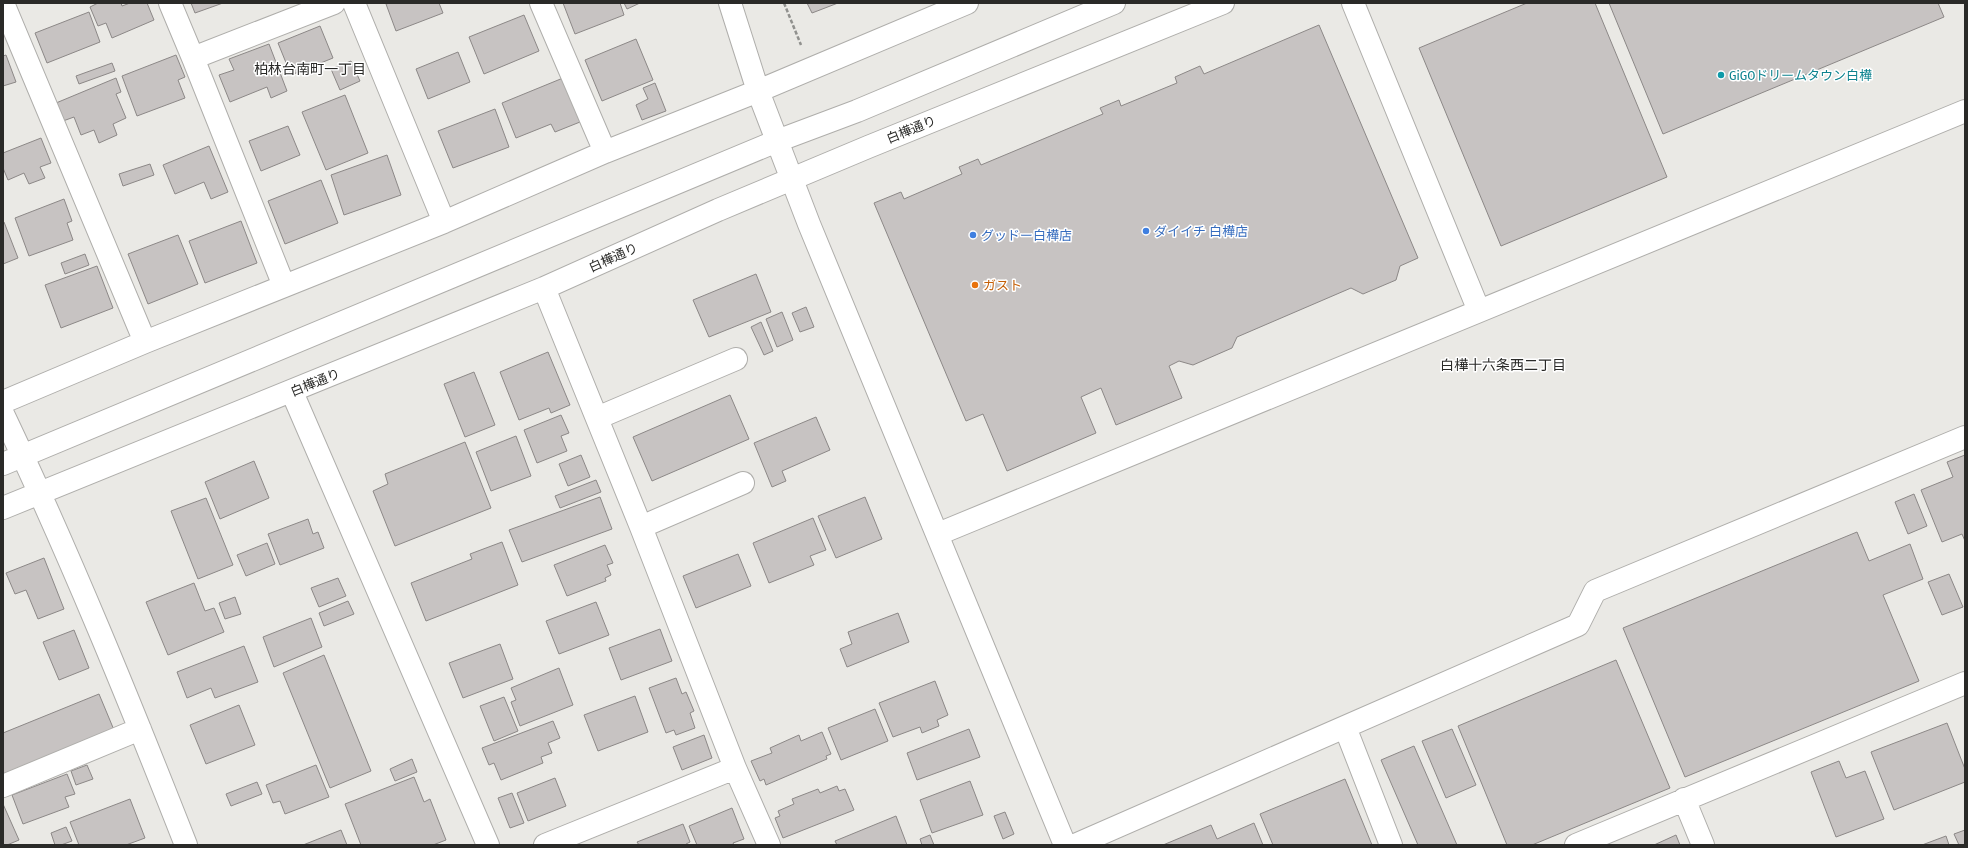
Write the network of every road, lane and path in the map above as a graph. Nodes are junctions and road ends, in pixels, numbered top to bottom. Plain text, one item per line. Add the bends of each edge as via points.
1 (3, 3) edge
2 (170, 3) edge
3 (334, 3) edge
4 (354, 3) edge
5 (541, 3) edge
6 (730, 3) edge
7 (784, 3) edge
8 (1114, 3) edge
9 (1223, 3) edge
10 (1353, 3) edge
11 (959, 4) edge
12 (193, 58) junction
13 (811, 69) junction
14 (758, 91) junction
15 (1965, 110) edge
16 (777, 141) junction
17 (605, 152) junction
18 (792, 180) junction
19 (444, 222) junction
20 (284, 286) junction
21 (544, 288) junction
22 (1479, 311) junction
23 (145, 342) junction
24 (736, 359) dead end
25 (292, 392) junction
26 (3, 402) edge
27 (3, 414) edge
28 (597, 418) junction
29 (1965, 437) edge
30 (13, 460) edge
31 (743, 483) dead end
32 (40, 492) junction
33 (3, 508) edge
34 (641, 527) junction
35 (938, 534) junction
36 (1965, 683) edge
37 (1345, 727) junction
38 (140, 729) junction
39 (735, 768) junction
40 (3, 786) edge
41 (1684, 799) junction
42 (186, 845) edge
43 (488, 845) edge
44 (545, 845) edge
45 (769, 845) edge
46 (1065, 845) edge
47 (1076, 845) edge
48 (1391, 845) edge
49 (1576, 845) edge
50 (1703, 845) edge

1 - 23 street
2 - 12 street
3 - 12 street
4 - 19 street
5 - 17 street
6 - 14 street
7 - 13 path
8 - 16 street via 857,111
9 - 18 street, 白樺通り via 868,146
10 - 22 street
11 - 13 street
12 - 20 street
13 - 14 street
14 - 16 street
14 - 17 street
15 - 22 street
16 - 18 street
16 - 30 street
17 - 19 street
18 - 21 street, 白樺通り via 718,210
18 - 35 street
19 - 20 street
20 - 23 street
21 - 25 street, 白樺通り
21 - 28 street
22 - 35 street
23 - 26 street
24 - 28 street
25 - 32 street, 白樺通り
25 - 43 street
27 - 30 street
28 - 34 street
29 - 37 street via 1595,591 1578,625
30 - 32 street
31 - 34 street
32 - 33 street, 白樺通り
32 - 38 street
34 - 39 street
35 - 46 street
36 - 41 street
37 - 47 street
37 - 48 street
38 - 40 street
38 - 42 street
39 - 44 street
39 - 45 street
41 - 49 street
41 - 50 street

